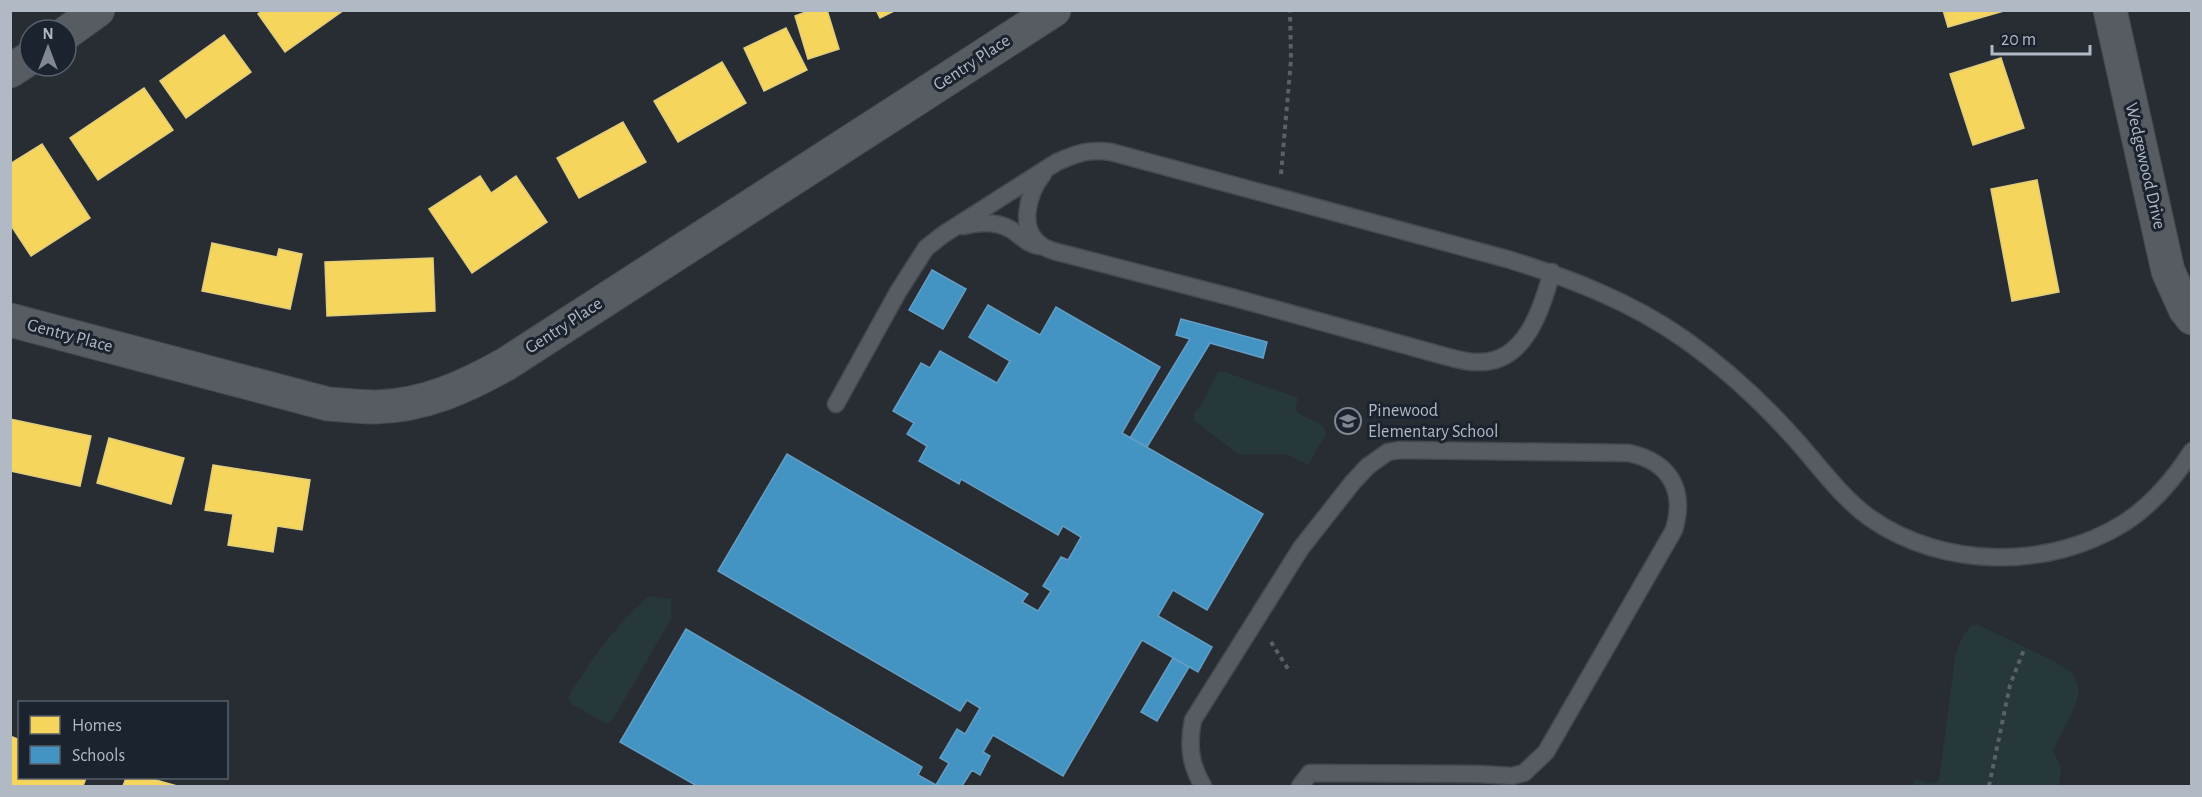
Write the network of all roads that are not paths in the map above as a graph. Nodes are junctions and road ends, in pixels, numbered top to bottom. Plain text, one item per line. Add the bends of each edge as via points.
1 (98, 10) edge
2 (1054, 10) edge
3 (2110, 10) edge
4 (78, 24) edge
5 (1047, 169) junction
6 (954, 228) junction
7 (1043, 247) junction
8 (1552, 272) junction
9 (2192, 318) edge
10 (10, 320) edge
11 (836, 404) dead end
12 (2192, 451) edge
13 (1203, 786) edge
14 (1300, 786) edge

1 - 4 street
2 - 10 street, Gentry Place via 506,364 464,387 418,402 376,407 328,404
3 - 9 street, Wedgewood Drive via 2168,271
5 - 6 lane
5 - 7 lane via 1033,189 1027,211 1032,235
5 - 8 lane via 1076,153 1102,150
6 - 7 lane via 974,223 1002,225 1027,242
6 - 11 lane via 926,248 917,261
7 - 8 lane via 1475,363 1501,359 1521,342 1538,315
8 - 12 lane via 1617,299 1683,339 1760,402 1860,510 1891,530 1935,548 2006,558 2079,544 2125,522 2143,508 2176,475
13 - 14 lane via 1189,746 1193,720 1300,548 1353,482 1388,452 1629,453 1657,462 1667,472 1674,484 1678,507 1674,530 1546,752 1529,769 1512,776 1310,773

